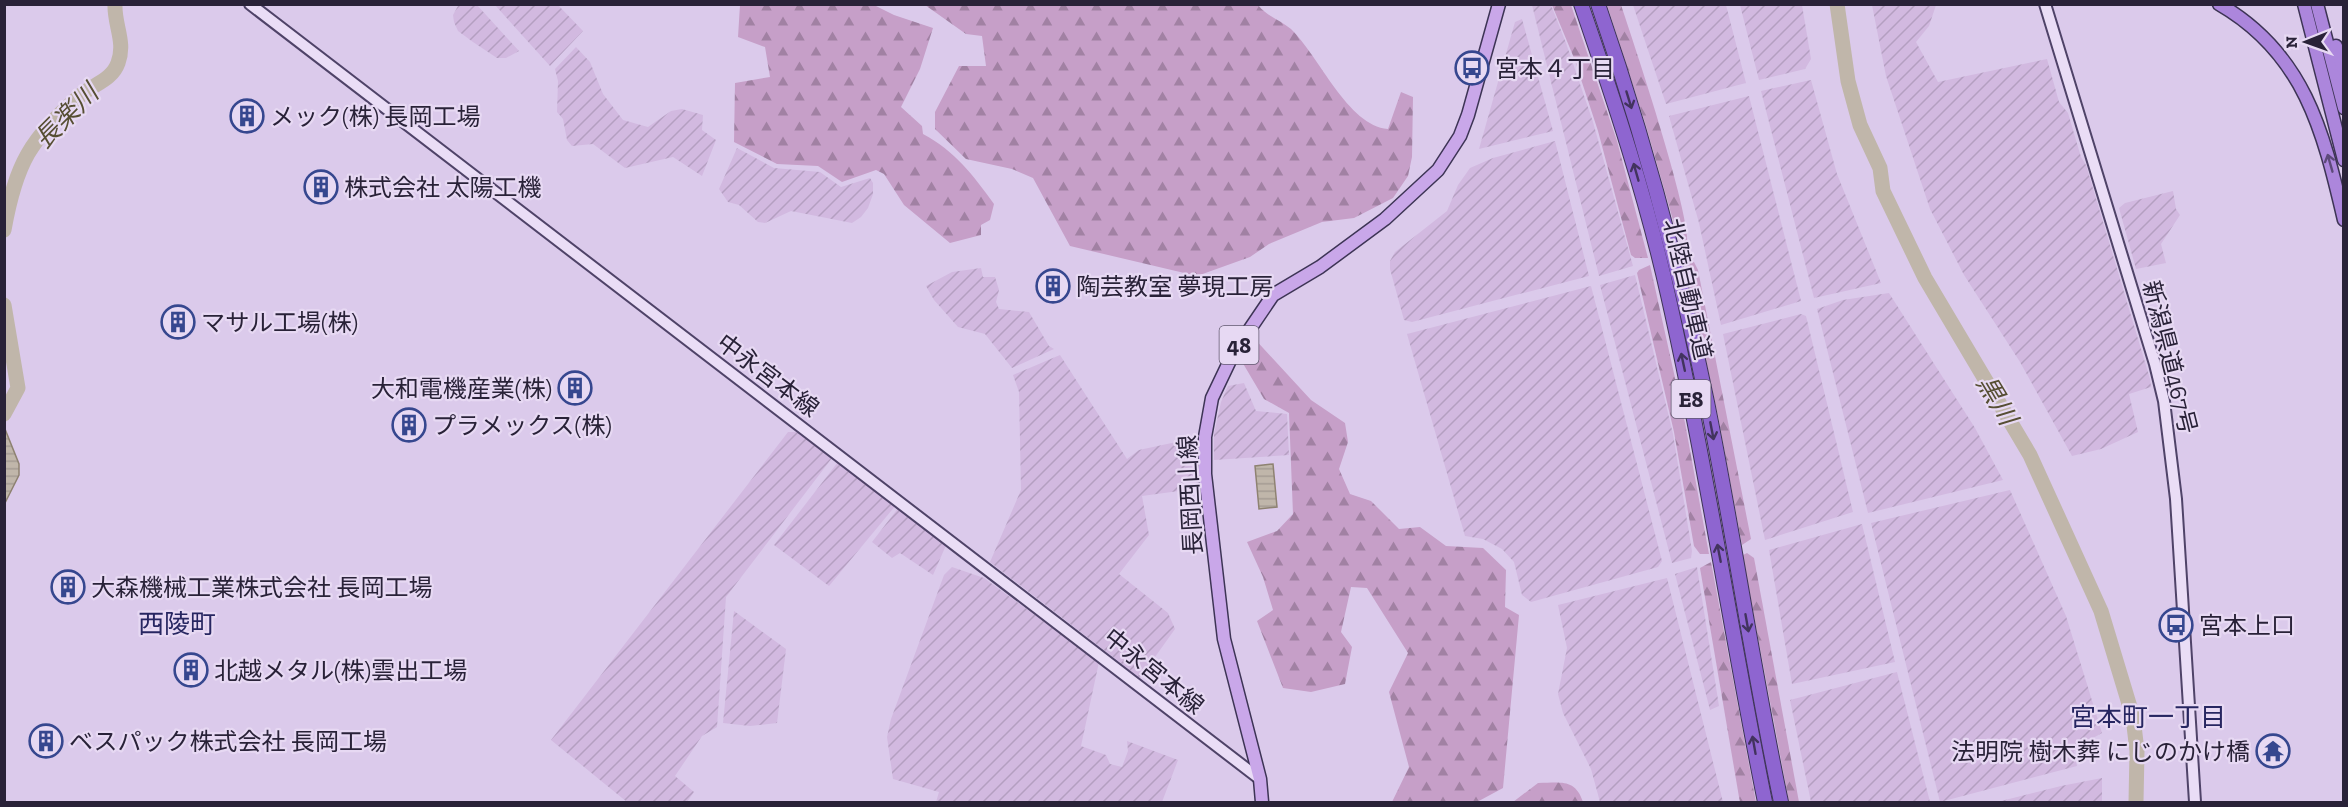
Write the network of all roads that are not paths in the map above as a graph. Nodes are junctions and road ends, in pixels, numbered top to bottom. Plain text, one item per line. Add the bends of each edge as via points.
1 (250, 4) edge
2 (1499, 4) edge
3 (1581, 4) edge
4 (1598, 4) edge
5 (2045, 4) edge
6 (2219, 4) edge
7 (2304, 4) edge
8 (2317, 4) edge
9 (2325, 4) edge
10 (2343, 71) edge
11 (2343, 108) edge
12 (2343, 160) edge
13 (2343, 220) edge
14 (1260, 779) junction
15 (1262, 802) edge
16 (1765, 802) edge
17 (1781, 802) edge
18 (2195, 802) edge

1 - 14 main road, 中永宮本線
2 - 14 main road, 長岡西山線 / 48 via 1468,115 1443,163 1425,185 1385,219 1320,267 1273,295 1233,354 1212,398 1205,437 1205,474 1224,639
16 -> 3 highway, 北陸自動車道 / E8 via 1668,294 1622,126
4 -> 17 highway, 北陸自動車道 / E8 via 1636,122 1686,308
5 - 18 main road, 新潟県道467号 via 2164,401 2176,499
13 -> 6 highway via 2315,114 2292,71 2262,36
7 - 12 highway
8 - 11 highway
9 - 10 highway
14 - 15 main road, 長岡西山線 / 48

